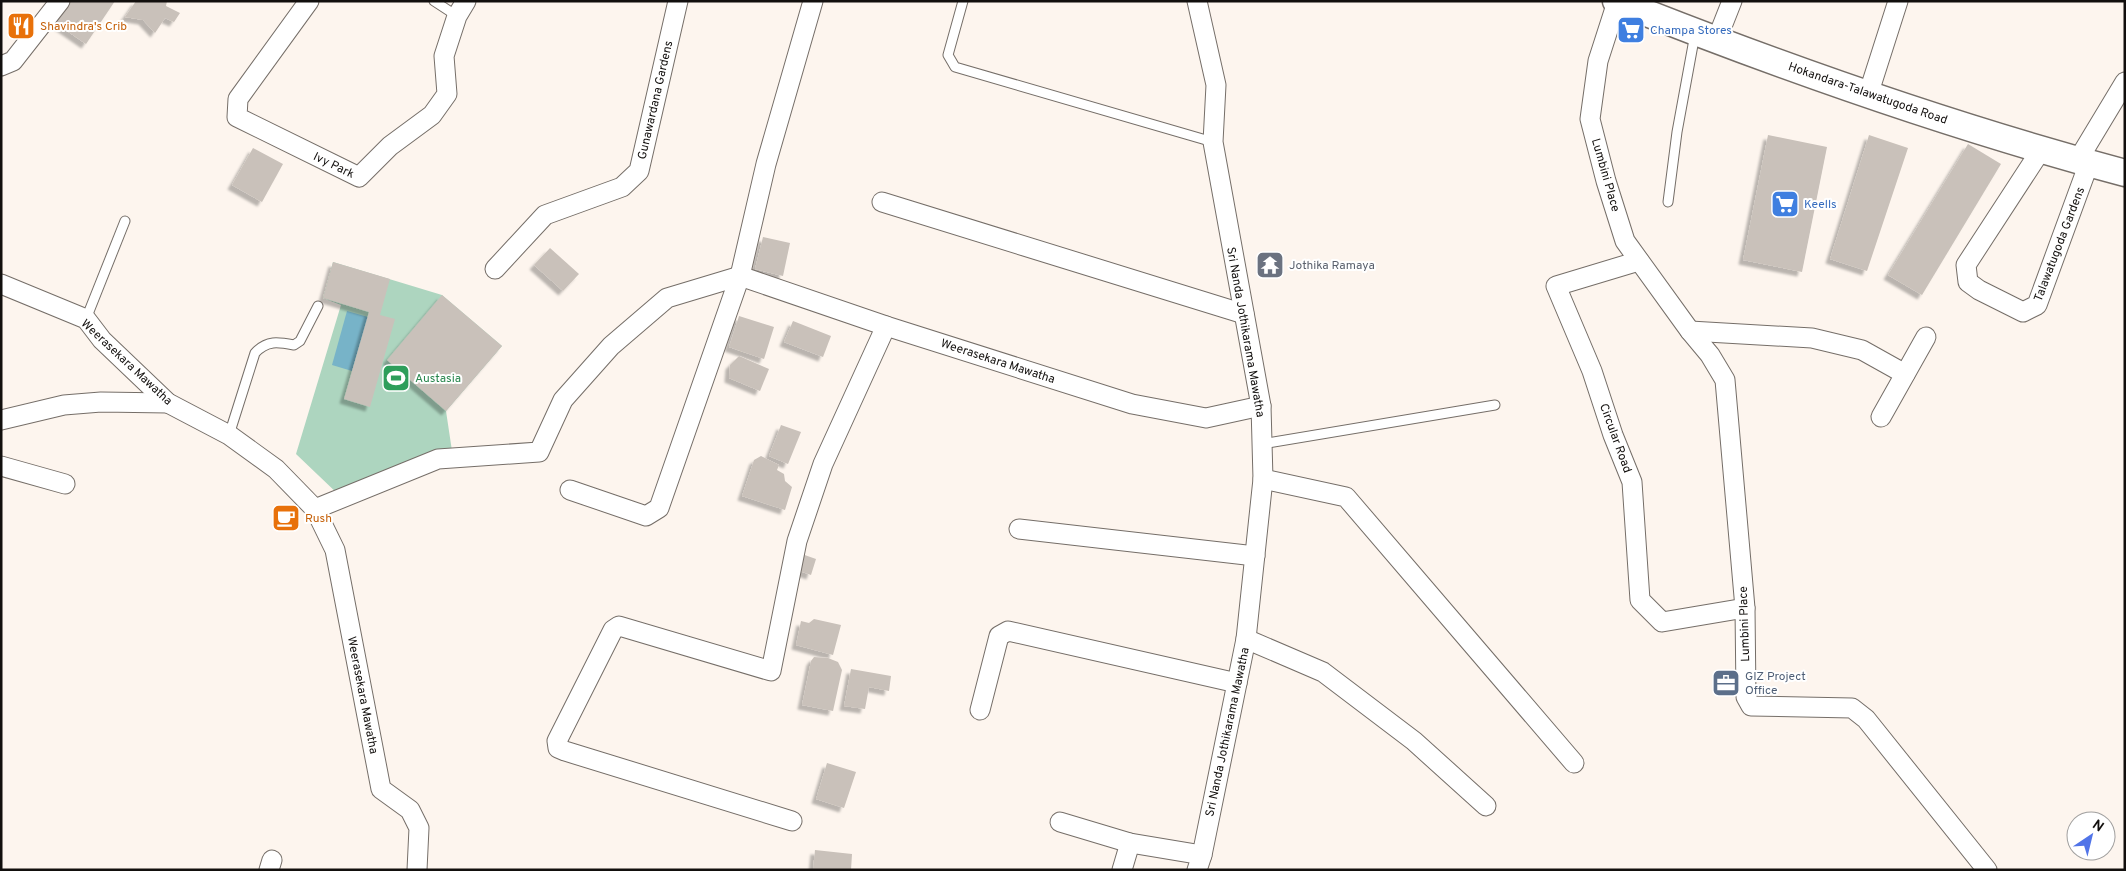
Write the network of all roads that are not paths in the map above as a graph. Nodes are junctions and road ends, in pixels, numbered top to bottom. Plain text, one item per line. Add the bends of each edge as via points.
1 (60, 1) edge
2 (309, 1) edge
3 (434, 1) edge
4 (678, 1) edge
5 (813, 1) edge
6 (963, 1) edge
7 (1197, 1) edge
8 (1617, 1) edge
9 (1732, 1) edge
10 (1898, 1) edge
11 (462, 8) edge
12 (1661, 10) edge
13 (1706, 35) junction
14 (1, 66) edge
15 (2125, 82) edge
16 (1868, 95) junction
17 (1212, 142) junction
18 (2041, 150) junction
19 (2083, 162) junction
20 (2125, 173) edge
21 (882, 202) dead end
22 (1668, 202) dead end
23 (125, 221) dead end
24 (1639, 261) junction
25 (495, 269) dead end
26 (740, 276) junction
27 (1, 284) edge
28 (318, 306) dead end
29 (1244, 314) junction
30 (86, 319) junction
31 (886, 326) junction
32 (1690, 331) junction
33 (1926, 337) dead end
34 (1905, 374) junction
35 (168, 403) junction
36 (1495, 405) dead end
37 (1260, 406) junction
38 (1881, 416) dead end
39 (1, 420) edge
40 (229, 436) junction
41 (1262, 444) junction
42 (1, 466) edge
43 (1264, 478) junction
44 (65, 484) dead end
45 (570, 490) dead end
46 (315, 509) junction
47 (1019, 528) dead end
48 (1255, 556) junction
49 (1744, 608) junction
50 (1246, 639) junction
51 (1237, 683) junction
52 (980, 710) dead end
53 (1574, 763) dead end
54 (1486, 806) dead end
55 (792, 821) dead end
56 (1060, 822) dead end
57 (1130, 843) junction
58 (1200, 862) edge
59 (417, 870) edge
60 (1122, 870) edge
61 (1987, 870) edge

1 - 14 street via 13,61
2 - 11 street, Ivy Park via 238,99 237,118 360,178 390,146 432,115 447,94 444,56
3 - 11 lane
4 - 25 street, Gunawardana Gardens via 639,171 622,187 545,216
5 - 26 street via 766,164
6 - 17 lane via 948,54 955,67
7 - 17 street, Sri Nanda Jothikarama Mawatha via 1216,85
8 - 12 main road, Hokandara-Talawatugoda Road
8 - 24 street, Lumbini Place via 1598,61 1590,118 1626,241
9 - 13 street
10 - 16 street
12 - 13 main road, Hokandara-Talawatugoda Road
13 - 16 main road, Hokandara-Talawatugoda Road
13 - 22 lane via 1677,132
15 - 19 street
16 - 18 main road, Hokandara-Talawatugoda Road
17 - 29 street, Sri Nanda Jothikarama Mawatha
18 - 19 main road, Hokandara-Talawatugoda Road
18 - 19 street, Talawatugoda Gardens via 1966,265 1968,282 2023,312 2037,306
19 - 20 main road, Hokandara-Talawatugoda Road
21 - 29 street
23 - 30 lane
24 - 32 street, Lumbini Place
24 - 49 street, Circular Road via 1556,286 1592,370 1632,482 1640,600 1662,622
26 - 31 street, Weerasekara Mawatha
26 - 45 street via 658,508 646,516
26 - 46 street via 667,298 611,346 563,400 539,452 438,459
27 - 30 street, Weerasekara Mawatha
28 - 40 lane via 294,345 274,342 262,346 255,353
29 - 37 street, Sri Nanda Jothikarama Mawatha
30 - 35 street, Weerasekara Mawatha via 102,340
31 - 37 street, Weerasekara Mawatha via 1132,404 1206,418
31 - 55 street via 823,464 796,541 771,671 619,626 613,630 557,741 558,748 565,752
32 - 34 street via 1812,338 1862,350
32 - 49 street, Lumbini Place via 1725,380
33 - 34 street
34 - 38 street
35 - 39 street via 101,402 64,406
35 - 40 street, Weerasekara Mawatha
36 - 41 lane
37 - 41 street, Sri Nanda Jothikarama Mawatha
40 - 46 street, Weerasekara Mawatha via 276,469
41 - 43 street, Sri Nanda Jothikarama Mawatha
42 - 44 street
43 - 48 street, Sri Nanda Jothikarama Mawatha
43 - 53 street via 1346,497
46 - 59 street, Weerasekara Mawatha via 335,550 381,789 410,810 419,828
47 - 48 street
48 - 50 street, Sri Nanda Jothikarama Mawatha
49 - 61 street, Lumbini Place via 1746,696 1751,706 1852,708 1866,718
50 - 51 street, Sri Nanda Jothikarama Mawatha
50 - 54 street via 1323,672 1414,741
51 - 52 street via 1008,631 999,636
51 - 58 street, Sri Nanda Jothikarama Mawatha
56 - 57 street
57 - 58 street
57 - 60 street

